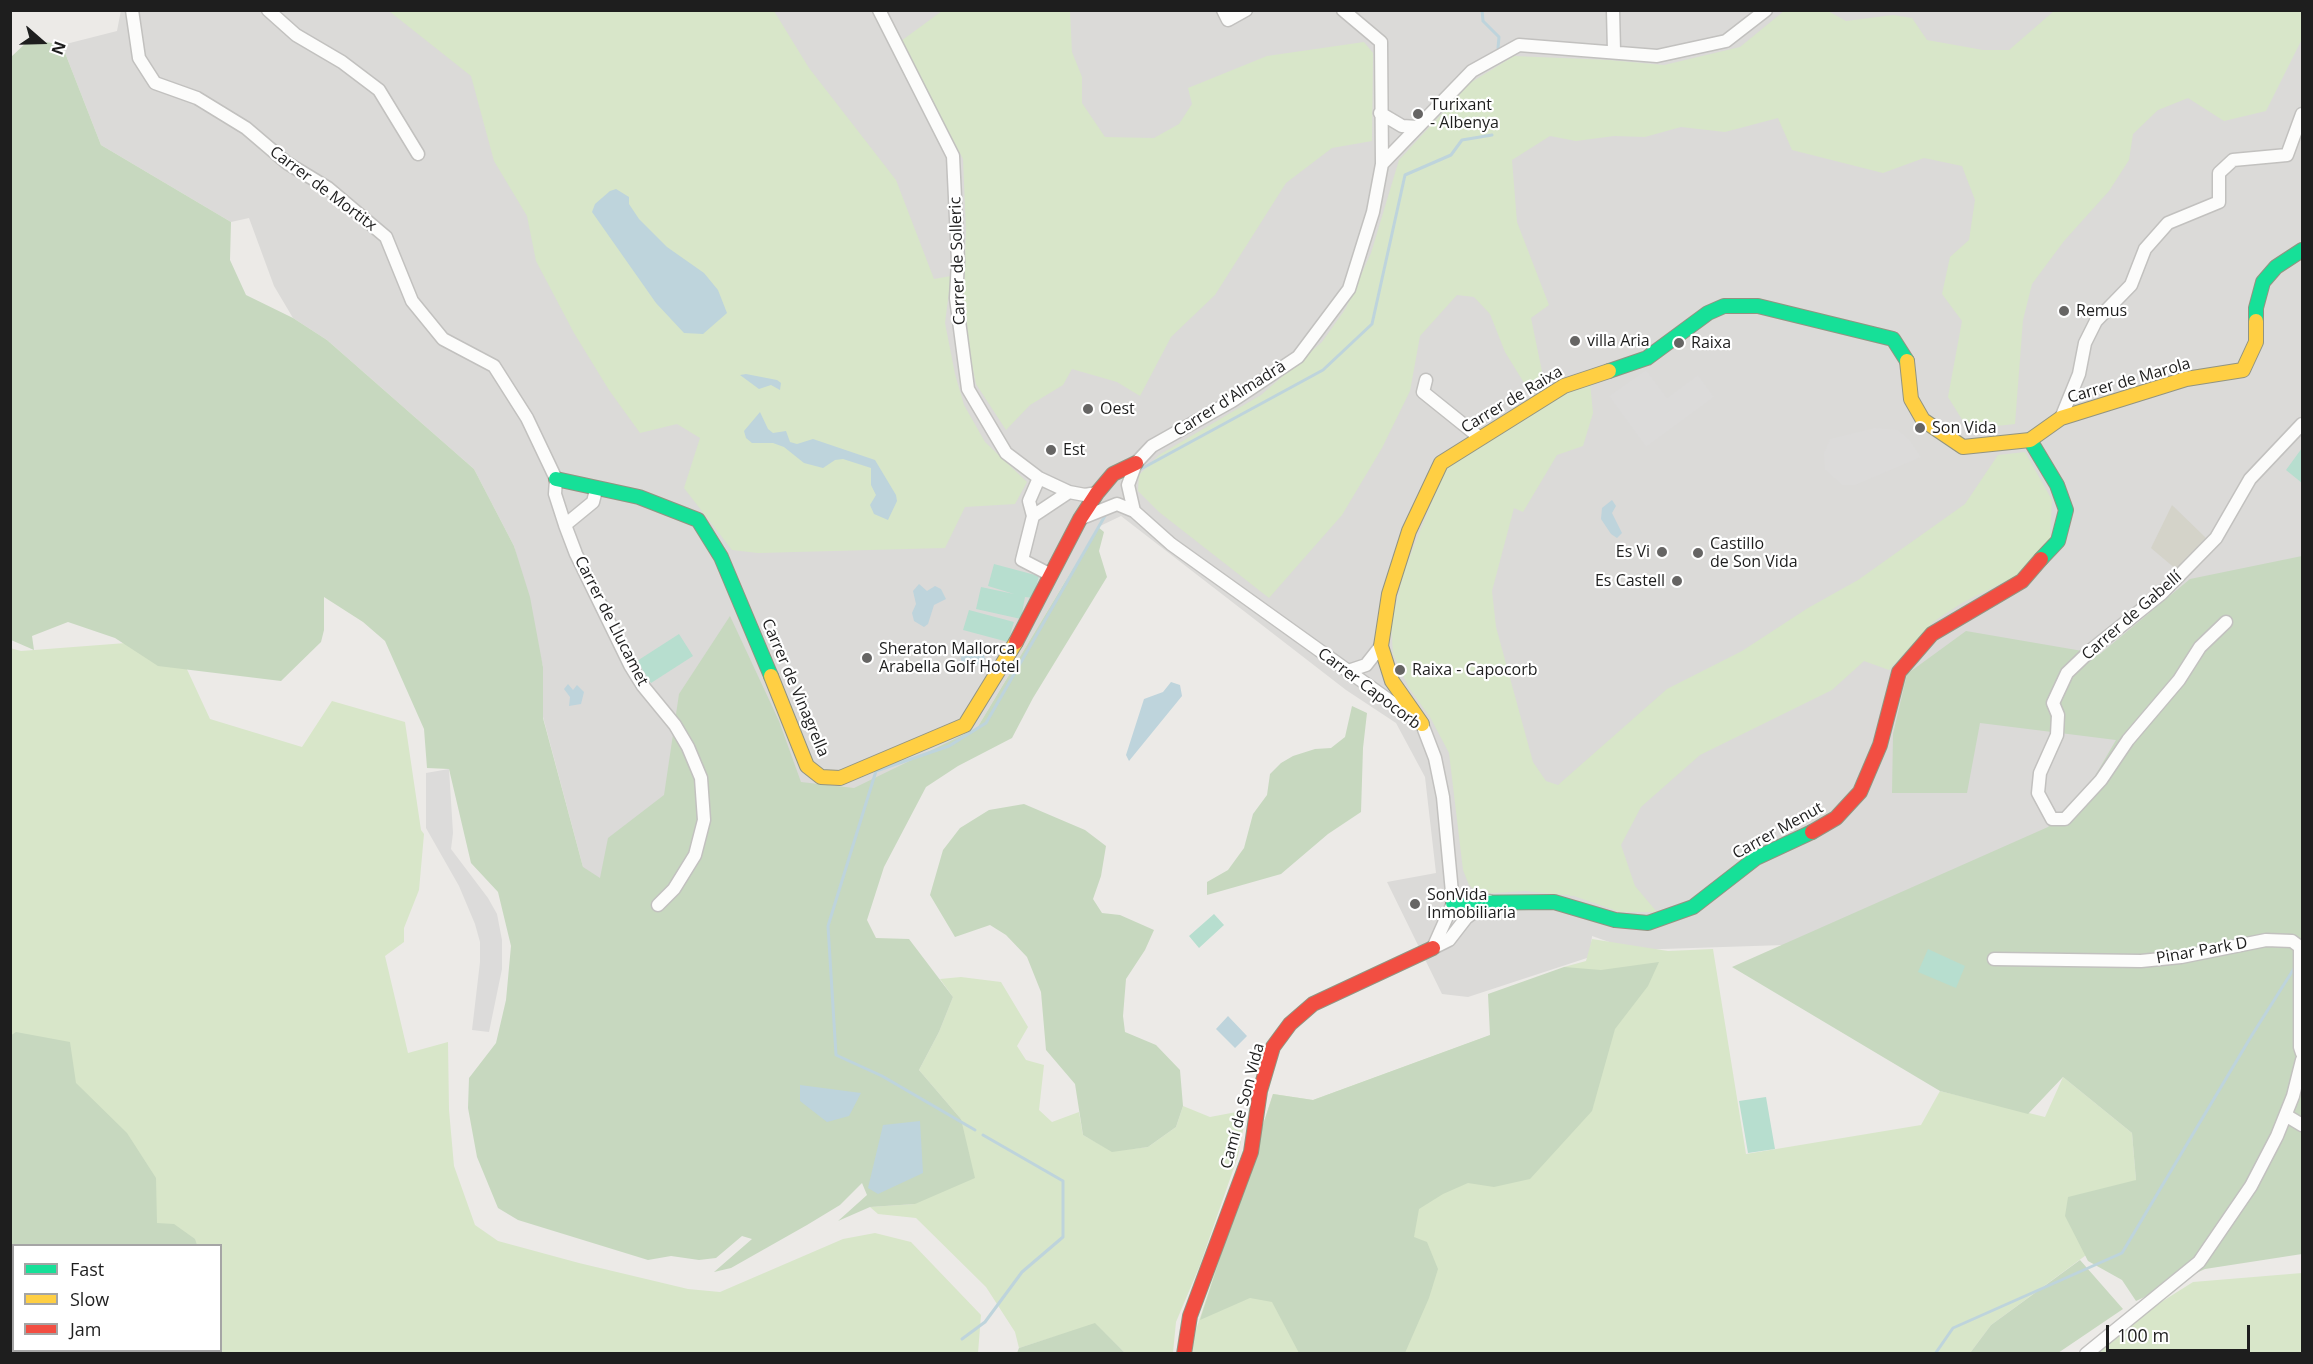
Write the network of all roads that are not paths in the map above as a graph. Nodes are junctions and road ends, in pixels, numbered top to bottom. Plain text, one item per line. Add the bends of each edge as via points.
1 (132, 10) edge
2 (268, 10) edge
3 (879, 10) edge
4 (1224, 10) edge
5 (1246, 10) edge
6 (1343, 10) edge
7 (1613, 10) edge
8 (1766, 10) edge
9 (1614, 51) junction
10 (1380, 113) junction
11 (2302, 114) edge
12 (1418, 127) junction
13 (418, 154) dead end
14 (1382, 164) junction
15 (2302, 250) edge
16 (1426, 380) dead end
17 (2061, 418) junction
18 (2302, 424) edge
19 (1479, 437) junction
20 (2030, 440) junction
21 (1136, 463) junction
22 (1039, 478) junction
23 (556, 479) junction
24 (596, 490) junction
25 (1069, 492) junction
26 (1097, 493) junction
27 (1134, 511) junction
28 (1034, 516) junction
29 (1080, 519) junction
30 (565, 525) junction
31 (1051, 575) junction
32 (2226, 622) dead end
33 (1381, 646) junction
34 (1348, 671) junction
35 (1422, 724) junction
36 (1489, 901) junction
37 (1453, 903) junction
38 (658, 905) dead end
39 (1433, 948) junction
40 (1994, 959) dead end
41 (2302, 1053) edge
42 (2302, 1060) edge
43 (2287, 1116) junction
44 (2302, 1125) edge
45 (1184, 1353) edge
46 (2086, 1353) edge

1 - 23 street, Carrer de Mortitx via 139,58 155,83 197,98 246,128 287,164 328,188 386,237 412,301 443,339 494,366 527,418
2 - 13 street via 296,35 379,90
3 - 22 street, Carrer de Solleric via 953,156 958,240 956,298 969,389 1006,453
4 - 5 street via 1228,20
6 - 10 street, Carrer d'Almadrà via 1381,42
7 - 9 street
8 - 9 street via 1726,41 1657,56
9 - 12 street via 1519,45 1472,71
10 - 12 street via 1402,126
10 - 14 street, Carrer d'Almadrà
11 - 17 street via 2287,155 2233,160 2219,173 2219,202 2168,224 2145,249 2131,285 2096,321 2085,343 2079,374
12 - 14 street
14 - 21 street, Carrer d'Almadrà via 1373,212 1349,289 1298,357 1232,401 1152,446
15 - 17 street, Carrer de Marola via 2276,267 2263,282 2256,308 2256,342 2243,370 2186,379
16 - 19 street via 1423,392
17 - 20 street, Carrer de Marola
18 - 32 street, Carrer de Gabellí via 2250,479 2216,538 2162,594 2067,673 2053,703 2058,716 2057,735 2040,772 2038,793 2052,819 2065,819 2101,780 2200,647
19 - 20 street, Carrer de Raixa via 1564,386 1647,358 1724,306 1758,306 1893,339 1907,358 1911,399 1923,420 1963,447
19 - 33 street, Carrer de Raixa via 1441,463 1402,552 1389,594
20 - 36 street, Carrer Menut via 2057,485 2066,510 2058,541 2022,581 1932,634 1899,672 1880,745 1860,792 1836,818 1756,858 1693,907 1648,923 1615,920 1554,902
21 - 26 street, Carrer de Vinagrella via 1113,474
21 - 27 street via 1128,485
22 - 25 street, Carrer de Solleric
22 - 28 street via 1029,501
23 - 24 street, Carrer de Vinagrella
23 - 30 street, Carrer de Llucamet via 555,494
24 - 30 street via 593,502
24 - 31 street, Carrer de Vinagrella via 639,497 698,520 721,557 807,766 821,777 840,778 965,725 1007,659
25 - 26 street, Carrer de Solleric
25 - 28 street
26 - 29 street, Carrer de Vinagrella
27 - 29 street via 1117,504
27 - 34 street, Carrer Capocorb via 1171,544
28 - 31 street via 1022,560
29 - 31 street, Carrer de Vinagrella
30 - 38 street, Carrer de Llucamet via 630,665 675,725 701,778 704,820 695,855 674,889
33 - 34 street via 1366,664
33 - 35 street, Carrer de Raixa via 1392,681
34 - 35 street, Carrer Capocorb
35 - 37 street, Carrer Capocorb via 1435,758 1443,797
36 - 37 street, Carrer Menut
36 - 39 street via 1466,918 1449,940
37 - 39 street, Carrer Capocorb
39 - 45 street, Camí de Son Vida via 1313,1004 1290,1024 1273,1047 1260,1091 1251,1152 1190,1316
40 - 41 street, Pinar Park D via 2141,962 2266,940 2292,941 2300,947
42 - 43 street
43 - 44 street
43 - 46 street via 2251,1186 2199,1262

